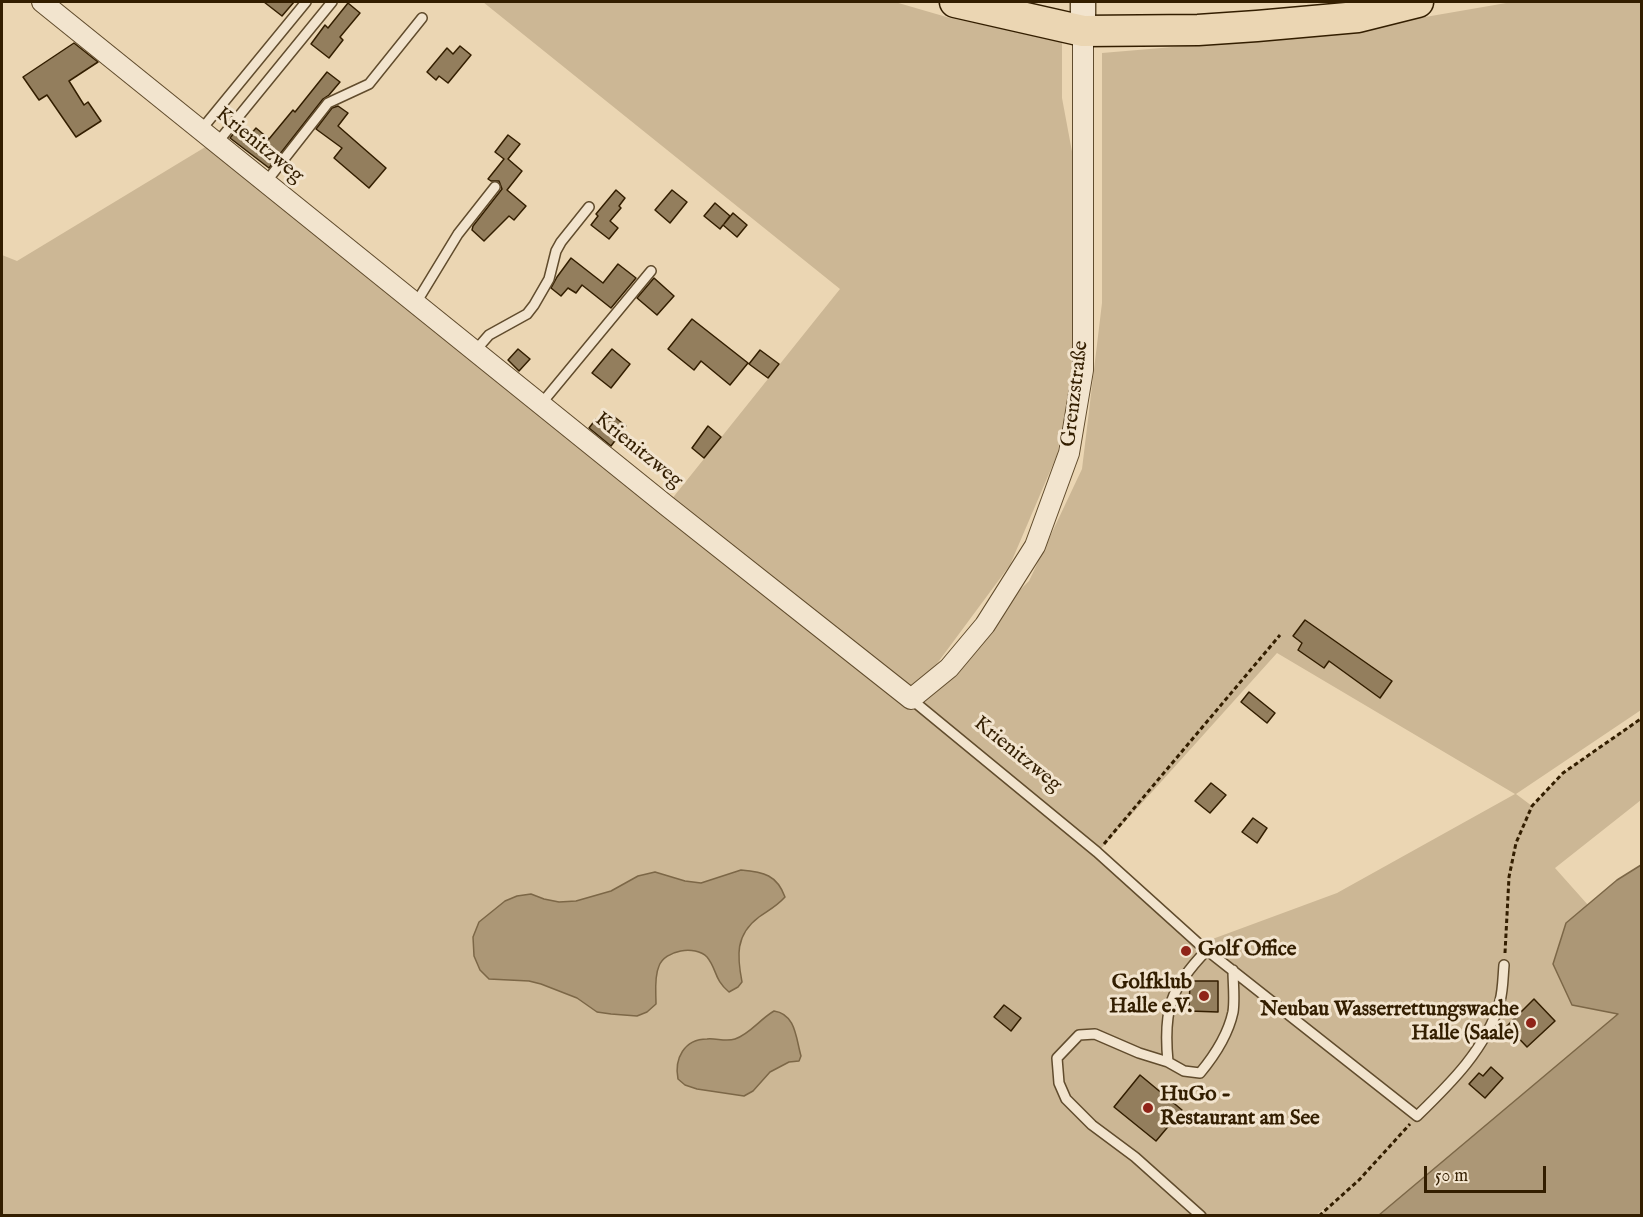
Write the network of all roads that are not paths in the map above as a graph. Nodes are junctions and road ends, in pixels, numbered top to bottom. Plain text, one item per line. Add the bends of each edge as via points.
1 (42, 2) edge
2 (306, 2) edge
3 (332, 2) edge
4 (955, 2) edge
5 (1419, 2) edge
6 (1083, 13) edge
7 (422, 18) dead end
8 (201, 130) junction
9 (217, 143) junction
10 (266, 182) junction
11 (495, 187) dead end
12 (589, 207) dead end
13 (651, 271) dead end
14 (416, 303) junction
15 (475, 351) junction
16 (541, 404) junction
17 (911, 699) junction
18 (1203, 947) junction
19 (1504, 965) road end
20 (1233, 970) junction
21 (1168, 1062) junction
22 (1201, 1215) edge

1 - 8 street, Krienitzweg
2 - 8 lane
3 - 9 lane
4 - 6 main road
5 - 6 main road via 1358,17 1198,30
6 - 17 street, Grenzstraße via 1083,370 1069,453 1035,546 985,625 949,668
7 - 10 lane via 369,84 328,103
8 - 9 street, Krienitzweg
9 - 10 street, Krienitzweg
10 - 14 street, Krienitzweg
11 - 14 lane via 458,234
12 - 15 lane via 561,242 549,279 527,314 489,335
13 - 16 lane
14 - 15 street, Krienitzweg
15 - 16 street, Krienitzweg
16 - 17 street, Krienitzweg
17 - 18 lane, Krienitzweg via 1097,852
18 - 20 lane, Krienitzweg
18 - 21 lane via 1169,1006 1165,1036
19 - 20 lane, Krienitzweg via 1500,1001 1486,1034 1472,1057 1417,1116
20 - 21 lane via 1233,1011 1214,1056 1200,1073 1184,1071
21 - 22 lane via 1095,1034 1079,1035 1057,1058 1059,1083 1066,1099

